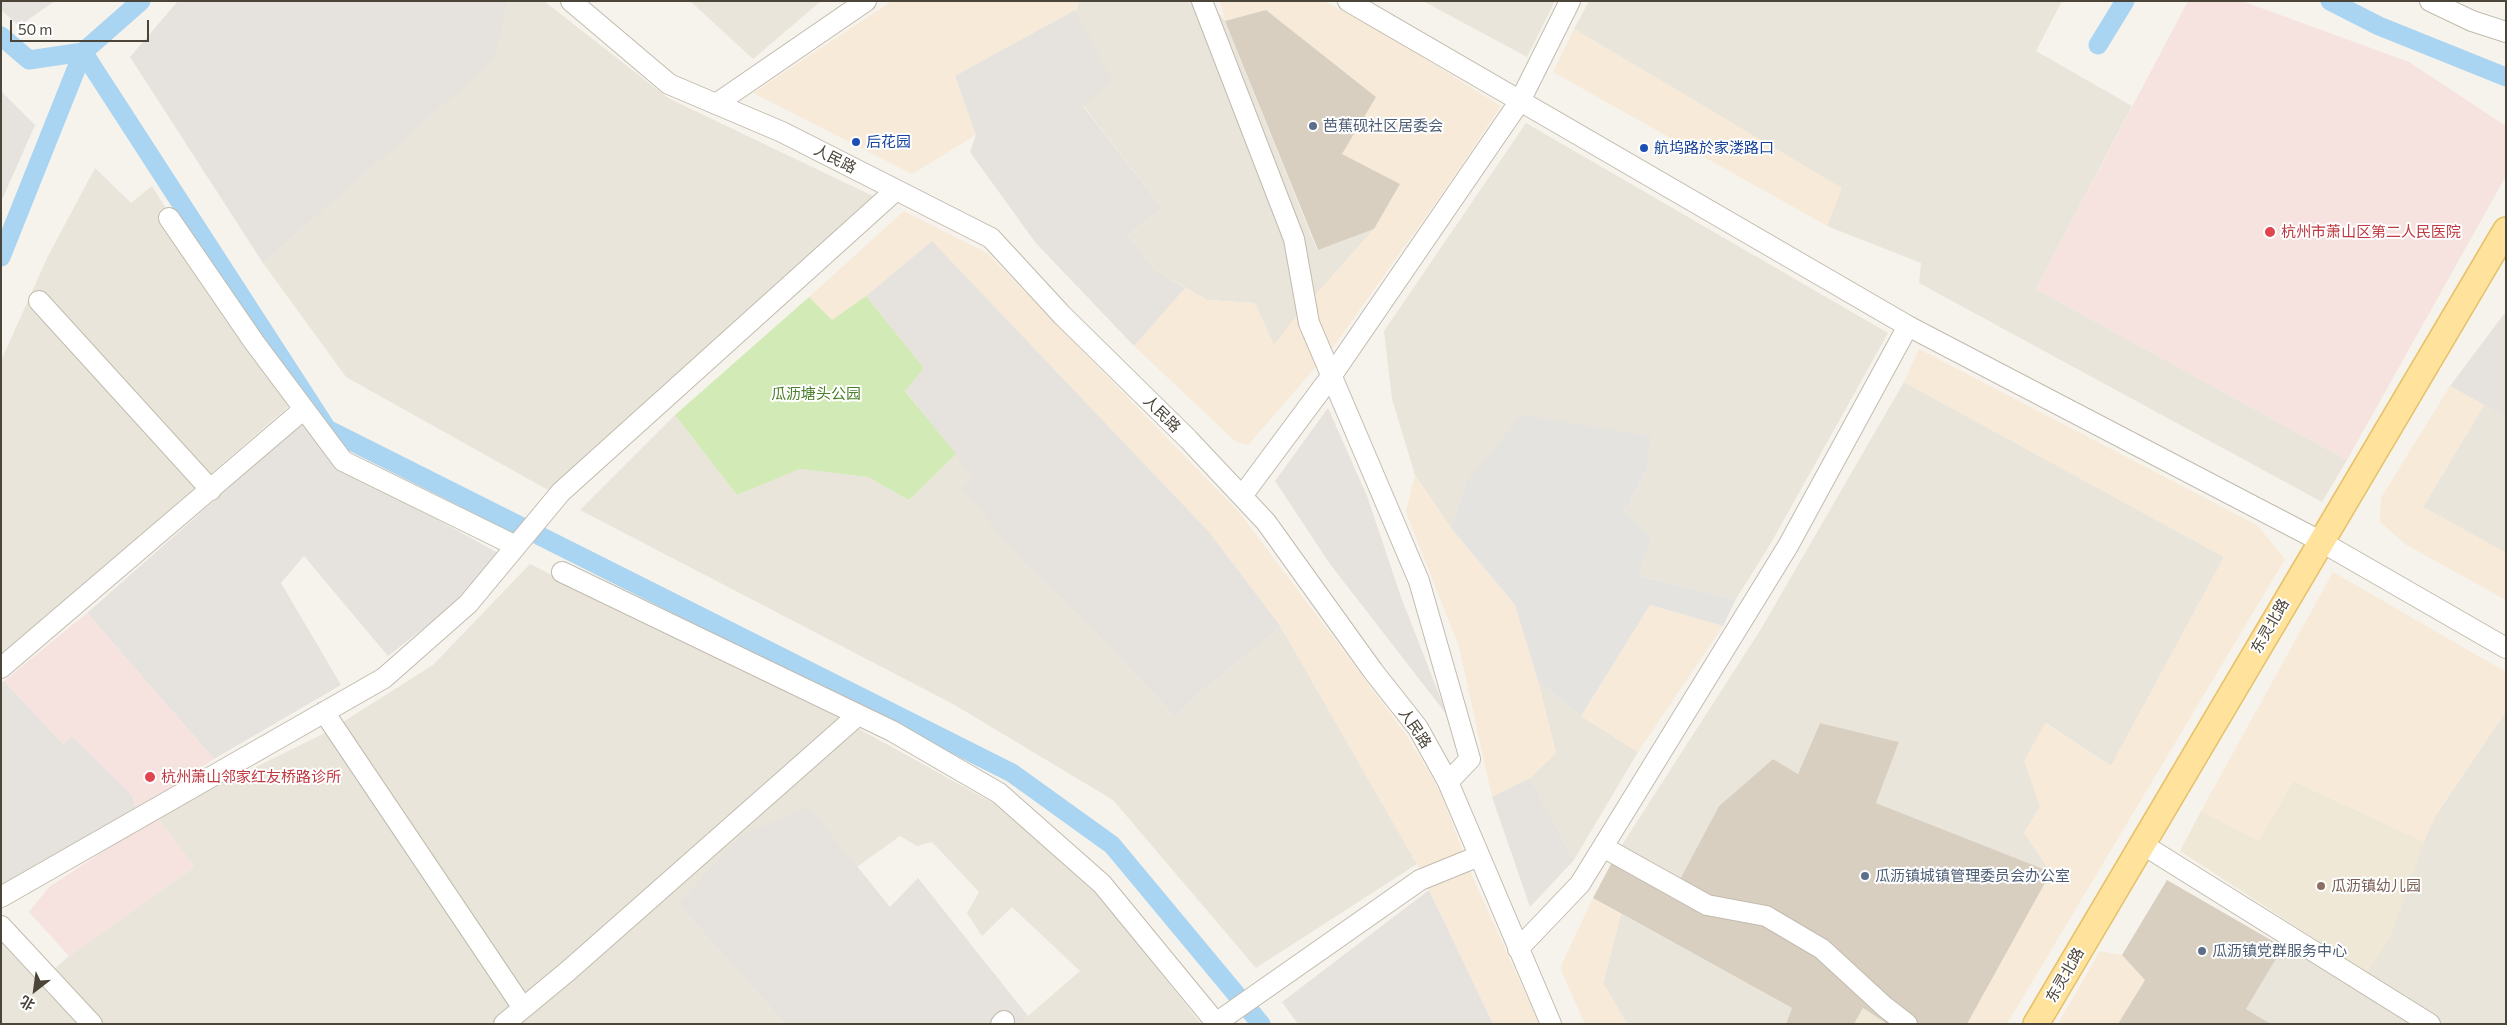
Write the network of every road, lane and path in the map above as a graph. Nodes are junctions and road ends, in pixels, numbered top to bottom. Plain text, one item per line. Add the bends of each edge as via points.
1 (571, 1) edge
2 (866, 1) edge
3 (1202, 1) edge
4 (1348, 1) edge
5 (1570, 1) edge
6 (2430, 1) edge
7 (2506, 32) edge
8 (1520, 100) junction
9 (716, 104) junction
10 (896, 190) junction
11 (169, 218) dead end
12 (2506, 230) edge
13 (39, 301) dead end
14 (1908, 326) junction
15 (1332, 375) junction
16 (304, 409) junction
17 (211, 490) junction
18 (1242, 496) junction
19 (2320, 540) junction
20 (516, 546) junction
21 (562, 572) dead end
22 (2506, 648) edge
23 (1, 668) edge
24 (324, 712) junction
25 (858, 715) junction
26 (1448, 782) junction
27 (2142, 844) junction
28 (1603, 848) junction
29 (1479, 856) junction
30 (1, 897) edge
31 (1, 926) edge
32 (1518, 949) junction
33 (523, 1008) junction
34 (1217, 1023) edge
35 (92, 1024) edge
36 (504, 1024) edge
37 (1551, 1024) edge
38 (1907, 1024) edge
39 (2036, 1024) edge
40 (2430, 1024) edge

1 - 9 street, 人民路 via 669,84
2 - 9 street
3 - 15 street via 1294,239 1309,323
4 - 8 street
5 - 8 street
6 - 7 street via 2472,22
8 - 14 street
8 - 15 street
9 - 10 street, 人民路 via 782,132
10 - 18 street, 人民路 via 991,238 1062,315
10 - 20 street via 555,499
11 - 16 street
12 - 19 main road, 东灵北路
13 - 17 street
14 - 19 street
14 - 28 street via 1788,546
15 - 18 street
15 - 26 street via 1419,581 1470,759
16 - 17 street
16 - 20 street via 343,461
17 - 23 street
18 - 26 street, 人民路 via 1266,522 1418,728
19 - 22 street
19 - 27 main road, 东灵北路
20 - 24 street via 468,604 384,678
21 - 25 street
24 - 30 street
24 - 33 street
25 - 33 street
25 - 34 street via 999,793 1102,884
26 - 29 street, 人民路
27 - 39 main road, 东灵北路
27 - 40 street
28 - 32 street via 1580,884
28 - 38 street via 1707,905 1766,916 1822,950
29 - 32 street, 人民路
29 - 34 street via 1420,880
31 - 35 street
32 - 37 street, 人民路
33 - 36 street

